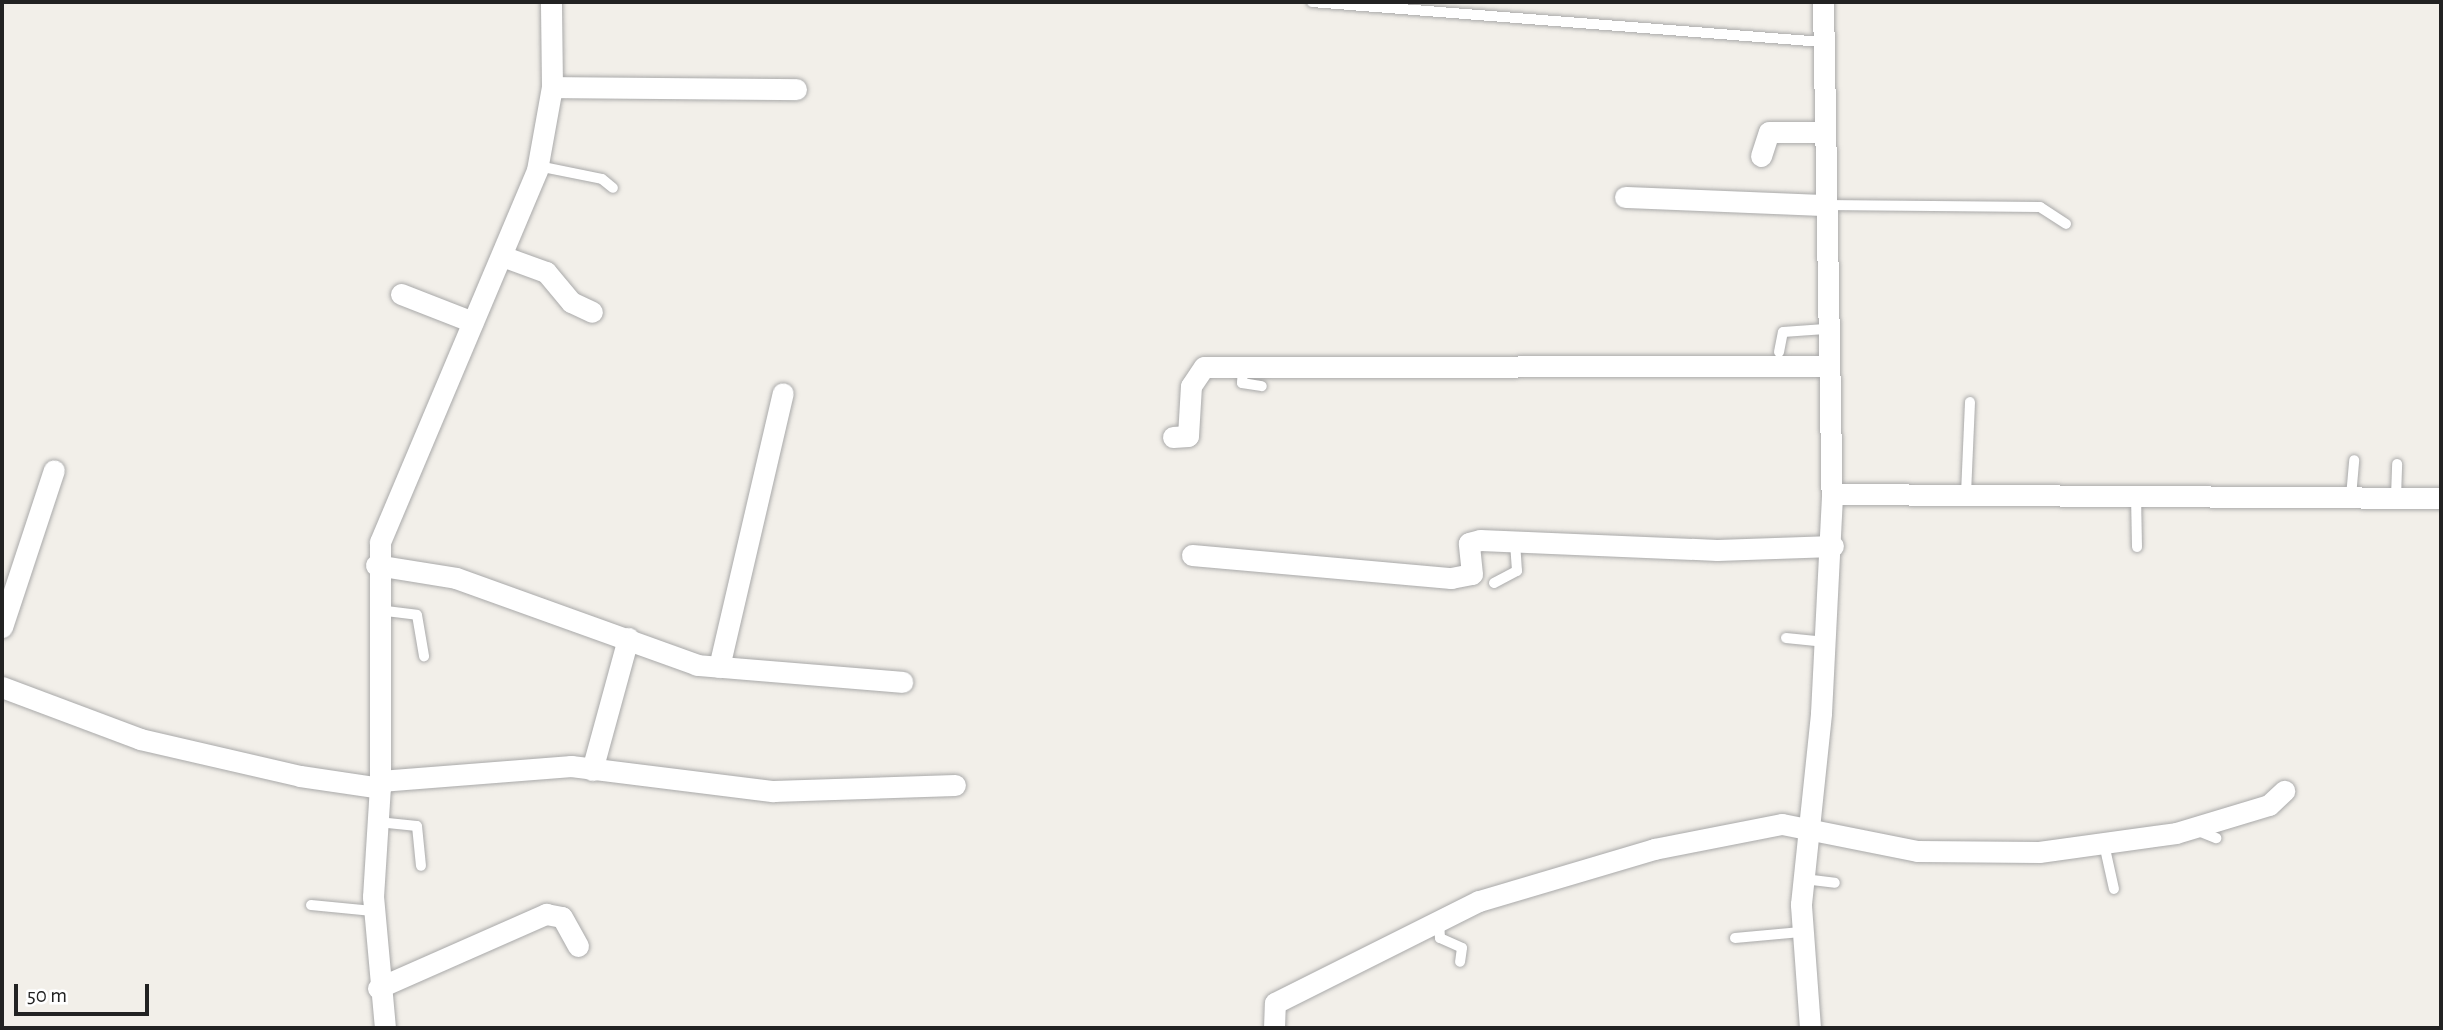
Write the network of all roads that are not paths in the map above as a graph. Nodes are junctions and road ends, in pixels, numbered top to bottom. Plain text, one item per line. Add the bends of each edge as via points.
1 (551, 2) edge
2 (1312, 2) edge
3 (1823, 2) edge
4 (1823, 42) junction
5 (552, 87) junction
6 (796, 89) dead end
7 (1823, 132) junction
8 (1761, 156) dead end
9 (538, 166) junction
10 (613, 188) dead end
11 (1625, 198) dead end
12 (1824, 205) junction
13 (2066, 223) dead end
14 (502, 256) junction
15 (401, 294) dead end
16 (592, 312) dead end
17 (473, 322) junction
18 (1825, 329) junction
19 (1779, 352) dead end
20 (1243, 365) junction
21 (1826, 366) junction
22 (1262, 386) dead end
23 (783, 393) dead end
24 (1970, 402) dead end
25 (1173, 437) dead end
26 (2354, 460) dead end
27 (2397, 464) dead end
28 (54, 470) dead end
29 (1832, 494) junction
30 (1966, 494) junction
31 (2136, 495) junction
32 (2351, 497) junction
33 (2396, 497) junction
34 (2441, 498) edge
35 (1515, 541) junction
36 (1833, 546) junction
37 (2137, 547) dead end
38 (1192, 555) dead end
39 (376, 565) junction
40 (1494, 583) dead end
41 (378, 610) junction
42 (2, 628) edge
43 (628, 638) junction
44 (1786, 638) dead end
45 (1826, 642) junction
46 (424, 656) dead end
47 (719, 667) junction
48 (902, 682) dead end
49 (2, 687) edge
50 (592, 770) junction
51 (380, 785) junction
52 (955, 785) dead end
53 (433, 789) dead end
54 (2284, 791) dead end
55 (378, 822) junction
56 (2193, 828) junction
57 (1809, 829) junction
58 (2216, 838) dead end
59 (2104, 844) junction
60 (421, 866) dead end
61 (1804, 879) junction
62 (1835, 883) dead end
63 (2114, 889) dead end
64 (311, 905) dead end
65 (373, 911) junction
66 (1439, 920) junction
67 (1801, 932) junction
68 (1735, 938) dead end
69 (578, 946) dead end
70 (1460, 962) dead end
71 (377, 988) junction
72 (385, 1028) edge
73 (1274, 1028) edge
74 (1810, 1028) edge

1 - 5 street
2 - 4 lane
3 - 4 street
4 - 7 street
5 - 6 street
5 - 9 street
7 - 8 street via 1769,132
7 - 12 street
9 - 10 lane via 602,179
9 - 14 street
11 - 12 street
12 - 13 lane via 2040,207
12 - 18 street
14 - 16 street via 546,272 571,302
14 - 17 street
15 - 17 street
17 - 39 street via 400,490
18 - 19 lane via 1783,332
18 - 21 street
20 - 21 street
20 - 22 lane via 1242,383
20 - 25 street via 1198,371 1188,436
21 - 29 street
23 - 47 street
24 - 30 lane
26 - 32 lane
27 - 33 lane
28 - 42 street
29 - 30 street
29 - 36 street
30 - 31 street
31 - 32 street
31 - 37 lane
32 - 33 street
33 - 34 street
35 - 36 street via 1717,550
35 - 38 street via 1471,542 1473,572 1451,578
35 - 40 lane via 1517,571
36 - 45 street
39 - 41 street
39 - 43 street via 456,578
41 - 46 lane via 417,615
41 - 51 street
43 - 47 street via 687,663
43 - 50 street
44 - 45 lane
45 - 57 street
47 - 48 street
49 - 51 street via 140,739 300,776
50 - 51 street via 538,767
50 - 52 street via 773,791
51 - 53 lane
51 - 55 street
54 - 56 street via 2269,805
55 - 60 lane via 417,826
55 - 65 street
56 - 58 lane
56 - 59 street
57 - 59 street via 1965,856
57 - 61 street
57 - 66 street via 1774,824 1605,861 1509,888
59 - 63 lane
61 - 62 lane
61 - 67 street
64 - 65 lane
65 - 71 street
66 - 70 lane via 1440,938 1462,948
66 - 73 street via 1275,1003
67 - 68 lane
67 - 74 street
69 - 71 street via 562,918 546,914
71 - 72 street

